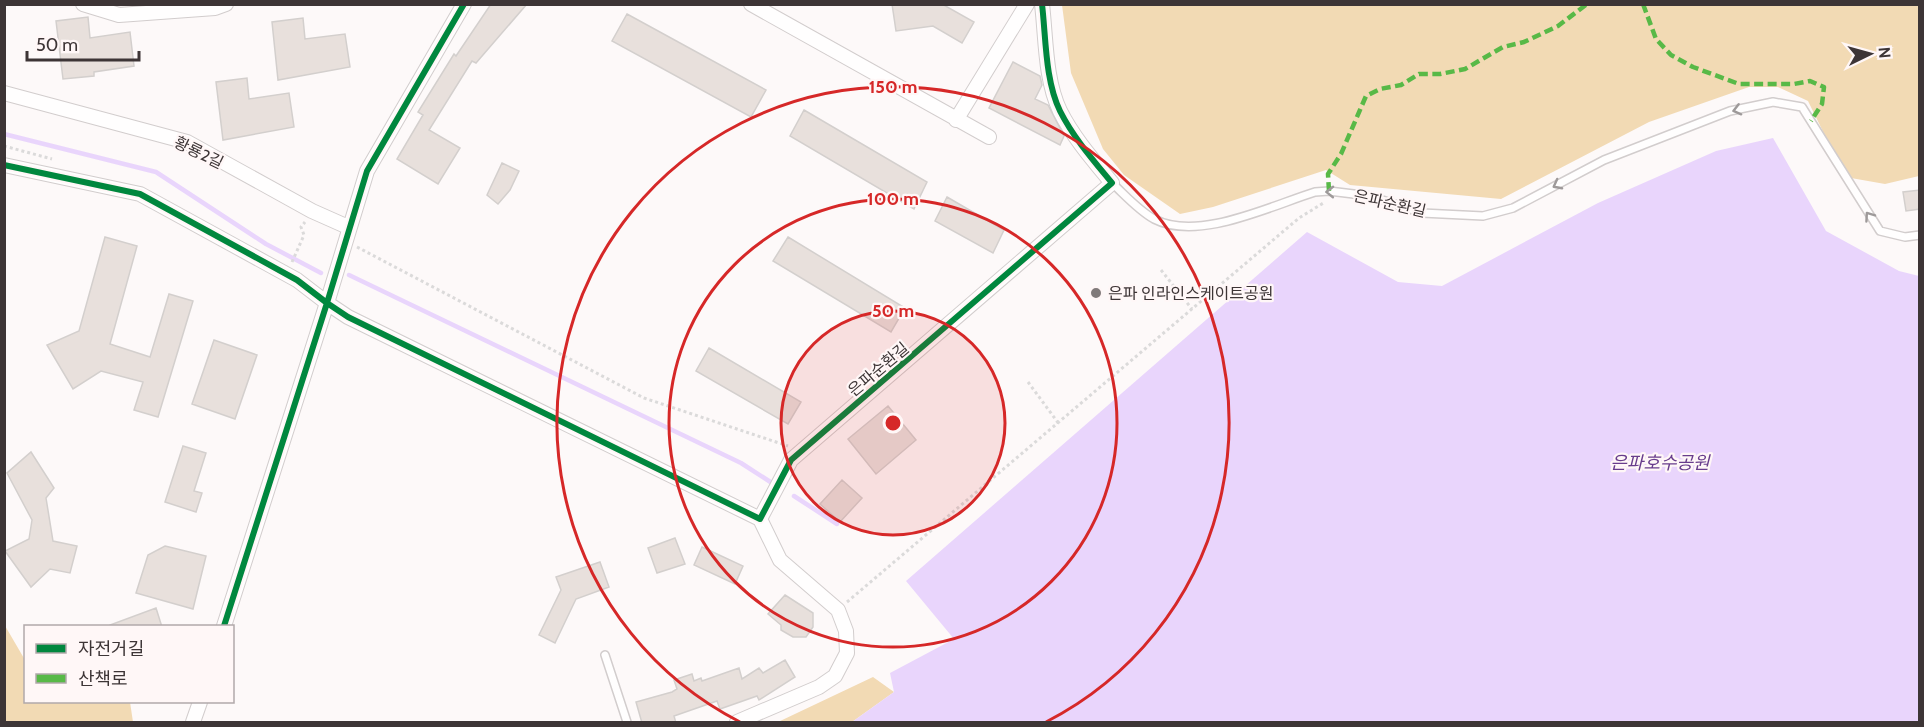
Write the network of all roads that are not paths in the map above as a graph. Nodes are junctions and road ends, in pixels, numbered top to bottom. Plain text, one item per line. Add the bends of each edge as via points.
1 (83, 4) edge
2 (226, 4) edge
3 (464, 4) edge
4 (751, 4) edge
5 (1027, 4) edge
6 (1042, 4) edge
7 (4, 93) edge
8 (956, 120) junction
9 (989, 137) dead end
10 (4, 165) edge
11 (1112, 183) junction
12 (346, 234) junction
13 (1920, 235) edge
14 (327, 303) junction
15 (760, 519) junction
16 (225, 625) edge
17 (605, 655) dead end
18 (200, 703) edge
19 (194, 723) edge
20 (627, 723) edge
21 (737, 723) edge

1 - 2 street via 119,15
3 - 12 street via 367,171
4 - 8 street
5 - 8 street
6 - 11 street via 1048,67 1058,108 1072,133
7 - 12 street, 황룡2길 via 188,142
8 - 9 street
10 - 14 street via 140,194 297,280
13 -> 11 lane, 은파순환길 via 1905,237 1880,231 1802,107 1773,102 1730,111 1604,160 1513,208 1483,216 1422,213 1370,196 1315,192 1207,226 1186,227 1155,219
11 - 15 street, 은파순환길 via 791,459
12 - 14 street
14 - 15 street via 348,317
14 - 16 street
15 - 21 street via 780,560 838,610 846,630 847,653 836,676 787,703
17 - 20 lane
18 - 19 street

